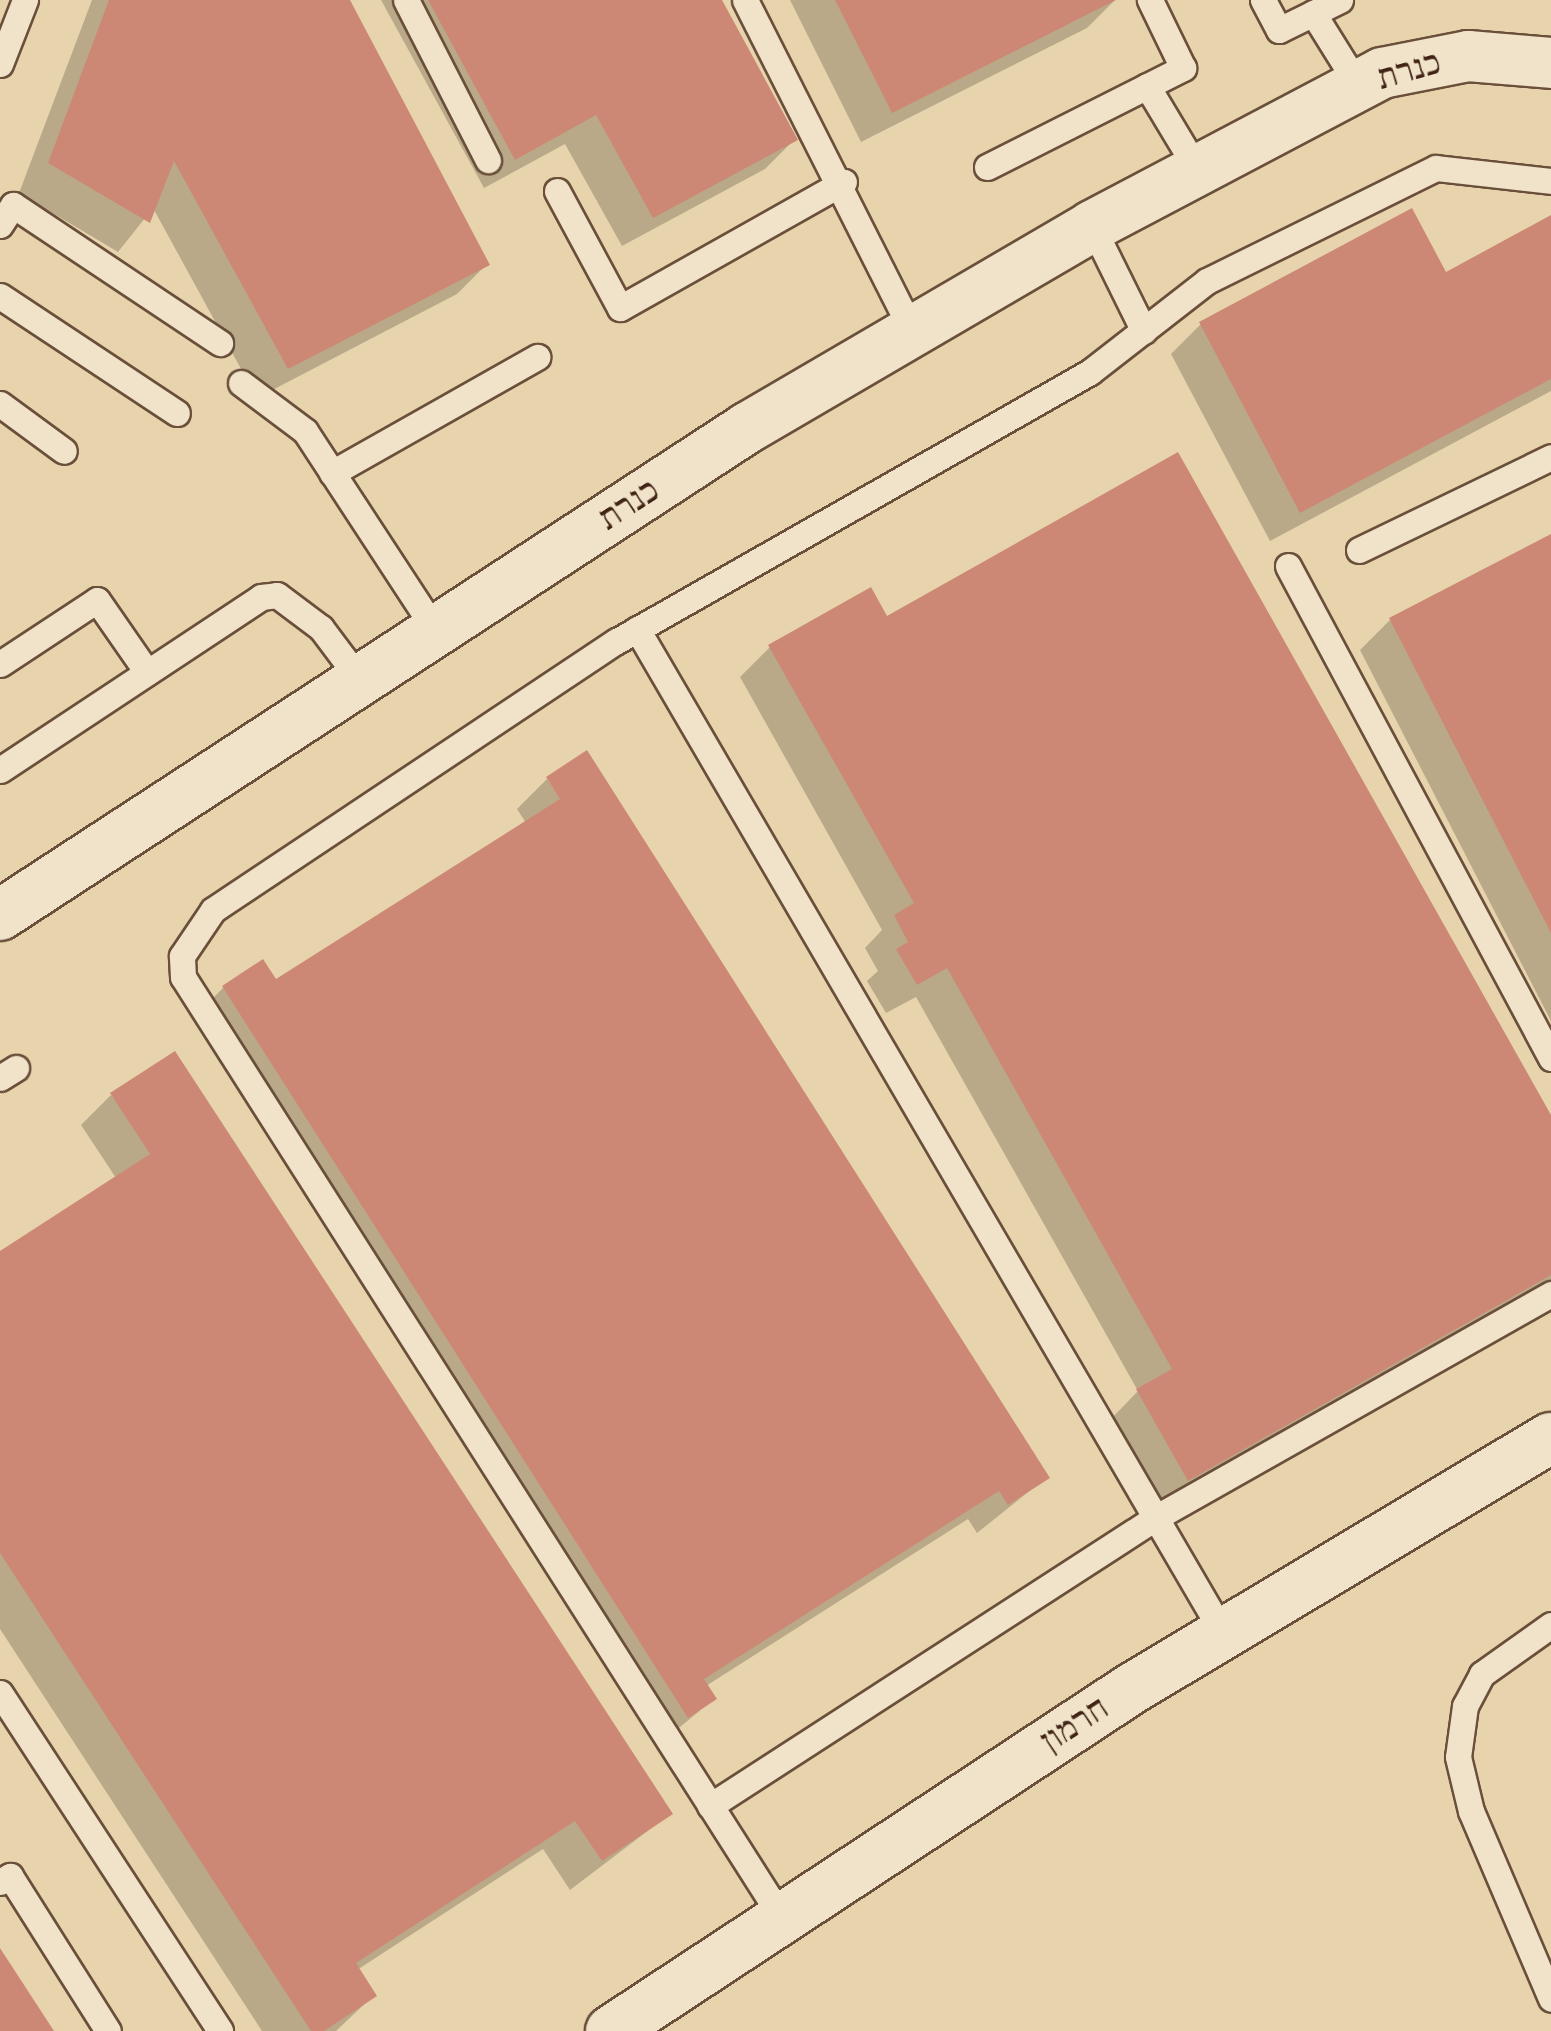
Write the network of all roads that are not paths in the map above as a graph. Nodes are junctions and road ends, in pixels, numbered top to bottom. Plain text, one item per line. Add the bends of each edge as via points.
1 (26, 0) edge
2 (406, 0) edge
3 (746, 0) edge
4 (1150, 0) edge
5 (1263, 0) edge
6 (1340, 0) edge
7 (1313, 14) junction
8 (1551, 63) edge
9 (0, 64) edge
10 (1147, 86) junction
11 (1363, 92) junction
12 (1551, 96) edge
13 (488, 160) dead end
14 (987, 167) dead end
15 (1198, 171) junction
16 (1551, 181) edge
17 (844, 182) junction
18 (557, 191) dead end
19 (0, 225) edge
20 (1092, 226) junction
21 (0, 296) edge
22 (912, 328) junction
23 (1144, 331) junction
24 (220, 343) dead end
25 (538, 357) dead end
26 (242, 382) dead end
27 (0, 404) edge
28 (178, 414) dead end
29 (64, 451) dead end
30 (1551, 457) edge
31 (332, 473) junction
32 (1359, 550) dead end
33 (1288, 566) dead end
34 (637, 629) junction
35 (436, 631) junction
36 (0, 664) edge
37 (147, 672) junction
38 (360, 680) junction
39 (0, 770) edge
40 (0, 915) edge
41 (1551, 1058) edge
42 (1551, 1294) edge
43 (1551, 1438) edge
44 (1156, 1518) junction
45 (1551, 1625) edge
46 (1223, 1633) junction
47 (0, 1693) edge
48 (710, 1806) junction
49 (0, 1882) edge
50 (782, 1918) junction
51 (1551, 1999) edge
52 (108, 2031) edge
53 (220, 2031) edge
54 (611, 2031) edge

1 - 9 lane
2 - 13 lane
3 - 17 lane
4 - 10 lane via 1183,68
5 - 7 lane via 1279,30
6 - 7 lane
7 - 11 lane
8 - 11 street, כנרת via 1429,59
10 - 14 lane
10 - 15 lane
11 - 12 street, כנרת via 1491,85
11 - 15 street, כנרת
15 - 20 street, כנרת
16 - 23 lane via 1436,168 1206,281
17 - 18 lane via 620,308
17 - 22 lane via 852,215
19 - 24 lane via 13,205
20 - 22 street, כנרת
20 - 23 lane
21 - 28 lane
22 - 35 street, כנרת
23 - 34 lane via 1090,372
25 - 31 lane
26 - 31 lane via 305,431
27 - 29 lane
30 - 32 lane
31 - 35 lane
33 - 41 lane
34 - 44 lane
34 - 48 lane via 213,910 182,956 183,977
35 - 38 street, כנרת
36 - 37 lane via 97,600
37 - 38 lane via 261,597 277,596 321,628
37 - 39 lane
38 - 40 street, כנרת
42 - 44 lane
43 - 46 street, חרמון
44 - 46 lane
44 - 48 lane
45 - 51 lane via 1482,1674 1464,1706 1458,1757 1471,1811
46 - 50 street, חרמון
47 - 53 lane
48 - 50 lane
49 - 52 lane via 10,1876
50 - 54 street, חרמון

